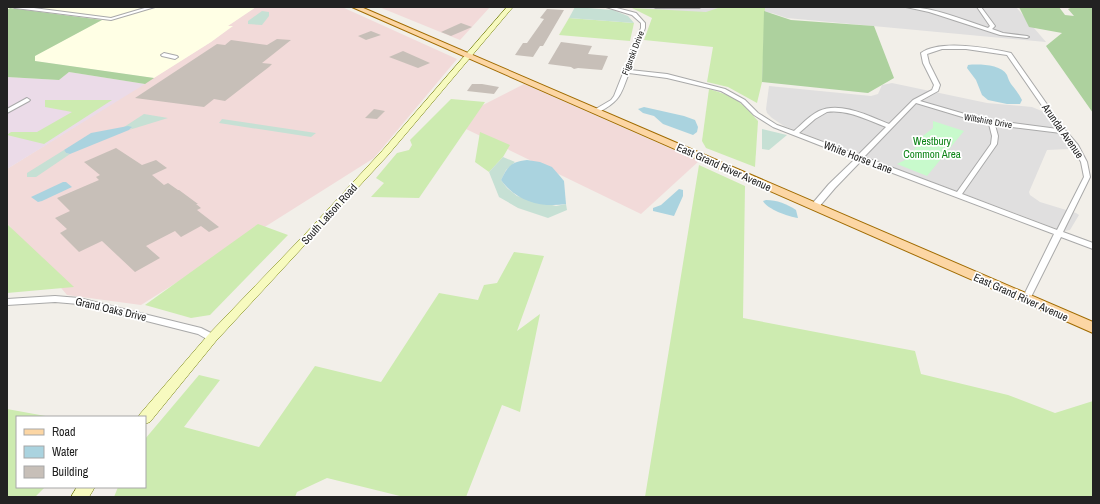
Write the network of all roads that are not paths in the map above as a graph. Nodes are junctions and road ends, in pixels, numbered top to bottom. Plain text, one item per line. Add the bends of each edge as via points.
1 (15, 7) edge
2 (153, 7) edge
3 (355, 7) edge
4 (510, 7) edge
5 (608, 7) edge
6 (656, 7) edge
7 (699, 7) edge
8 (908, 7) edge
9 (979, 7) edge
10 (919, 8) edge
11 (988, 30) junction
12 (1026, 37) dead end
13 (164, 55) dead end
14 (468, 56) junction
15 (175, 57) dead end
16 (626, 71) junction
17 (26, 100) dead end
18 (915, 101) junction
19 (7, 111) edge
20 (596, 111) junction
21 (992, 123) junction
22 (890, 127) junction
23 (1063, 131) junction
24 (795, 133) junction
25 (860, 158) junction
26 (958, 195) junction
27 (815, 206) junction
28 (1059, 233) junction
29 (1093, 246) edge
30 (1026, 299) junction
31 (7, 302) edge
32 (1093, 328) edge
33 (212, 338) junction
34 (146, 417) edge
35 (86, 488) edge
36 (79, 497) edge

1 - 2 street via 111,19
3 - 14 main road, East Grand River Avenue
4 - 14 main road, South Latson Road
5 - 16 street, Figurski Drive via 634,14 643,23
6 - 7 street
8 - 10 street
9 - 11 street via 993,26
10 - 11 street
11 - 12 street
13 - 15 street
14 - 20 main road, East Grand River Avenue
14 - 33 main road, South Latson Road via 328,215
16 - 20 street, Figurski Drive via 617,96
16 - 24 street, White Horse Lane via 668,76 723,90 743,101 770,123
17 - 19 street
18 - 21 street, Wiltshire Drive
18 - 22 street
18 - 23 street, Arundal Avenue via 935,91 937,85 924,57 924,53 930,49 950,47 1009,54
20 - 27 main road, East Grand River Avenue
21 - 23 street, Wiltshire Drive
21 - 26 street via 996,136 994,144
22 - 24 street via 845,112 829,110 819,114
22 - 25 street
23 - 28 street, Arundal Avenue via 1076,146 1084,162 1087,177
24 - 25 street, White Horse Lane
25 - 26 street, White Horse Lane
25 - 27 street
26 - 28 street, White Horse Lane
27 - 30 main road, East Grand River Avenue
28 - 29 street, White Horse Lane
28 - 30 street, Arundal Avenue
30 - 32 main road, East Grand River Avenue
31 - 33 street, Grand Oaks Drive via 55,299 79,301 201,331
33 - 34 main road, South Latson Road
35 - 36 main road

